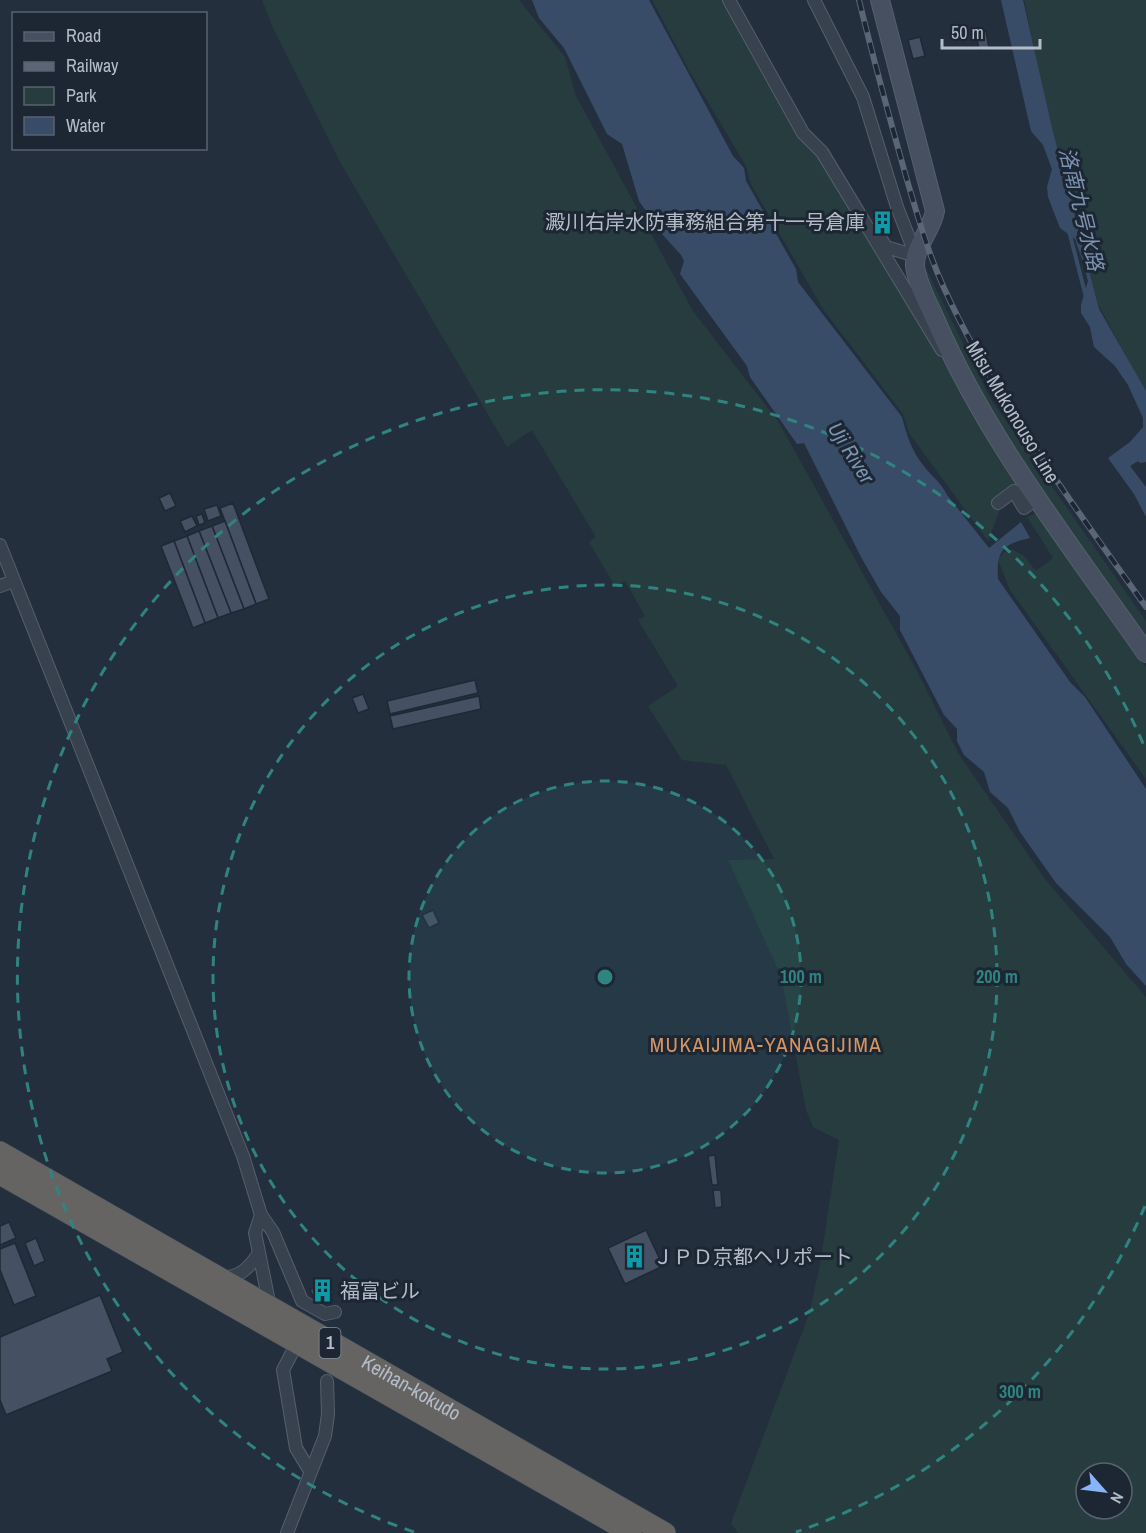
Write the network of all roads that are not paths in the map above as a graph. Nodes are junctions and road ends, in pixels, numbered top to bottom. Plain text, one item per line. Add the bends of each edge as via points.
1 (729, 0) edge
2 (735, 0) edge
3 (814, 0) edge
4 (880, 0) edge
5 (916, 256) junction
6 (886, 258) junction
7 (999, 503) dead end
8 (0, 546) edge
9 (14, 581) junction
10 (0, 586) edge
11 (1146, 653) edge
12 (0, 1152) edge
13 (0, 1174) edge
14 (261, 1215) junction
15 (257, 1256) junction
16 (218, 1278) junction
17 (270, 1309) junction
18 (335, 1312) dead end
19 (297, 1343) junction
20 (327, 1381) dead end
21 (310, 1471) junction
22 (664, 1532) edge
23 (287, 1533) edge
24 (631, 1533) edge

1 - 6 street via 803,133 822,152
2 - 5 street via 770,64 886,247
3 - 5 street via 863,97
4 - 5 main road via 935,211 934,222
5 - 6 street
5 - 11 main road, Misu Mukonouso Line via 915,267 926,297 964,381 1042,504
6 - 7 street via 1032,502 1024,508 1014,491
8 - 9 street
9 - 10 street
9 - 14 street via 243,1156
12 - 16 highway, Keihan-kokudo / 1
13 - 19 highway, Keihan-kokudo / 1
14 - 15 street via 255,1233
14 - 18 street via 273,1232 302,1301 325,1314
15 - 16 street via 236,1277
15 - 17 street
16 - 17 highway, Keihan-kokudo / 1
17 - 22 highway, Keihan-kokudo / 1
19 - 21 street via 283,1370 296,1448
19 - 24 highway, Keihan-kokudo / 1
20 - 21 street via 325,1436
21 - 23 street

